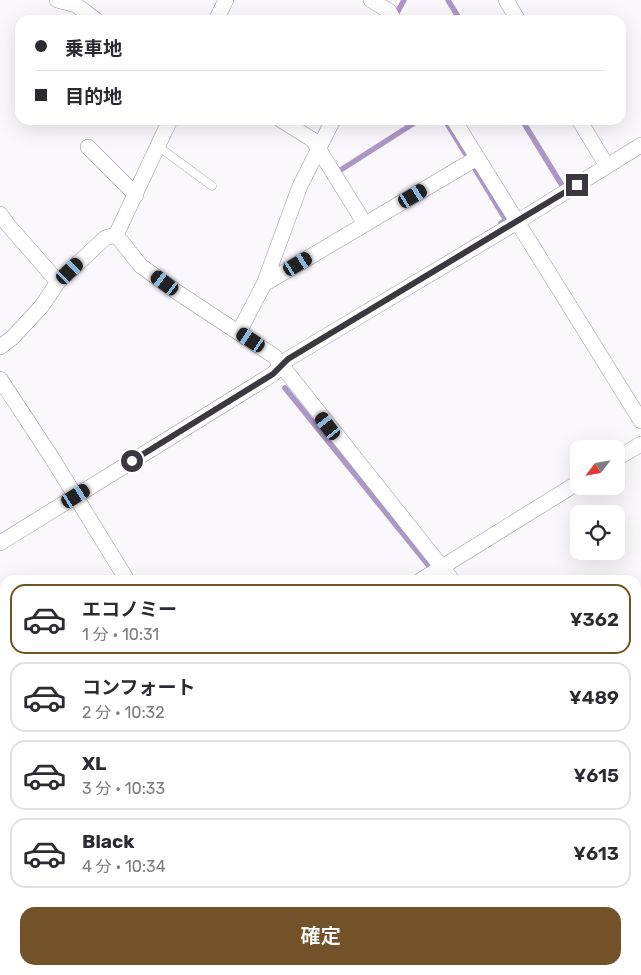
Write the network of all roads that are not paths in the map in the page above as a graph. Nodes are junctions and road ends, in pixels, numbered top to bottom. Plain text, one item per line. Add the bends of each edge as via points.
1 (57, 0) edge
2 (226, 0) edge
3 (371, 0) edge
4 (506, 0) edge
5 (390, 13) edge
6 (89, 15) edge
7 (218, 15) edge
8 (515, 15) edge
9 (168, 125) edge
10 (289, 125) edge
11 (330, 125) edge
12 (457, 125) edge
13 (582, 125) edge
14 (641, 145) edge
15 (88, 147) dead end
16 (158, 148) junction
17 (319, 148) junction
18 (477, 158) junction
19 (607, 166) junction
20 (212, 186) dead end
21 (136, 195) junction
22 (517, 222) junction
23 (3, 223) edge
24 (365, 224) junction
25 (116, 235) junction
26 (58, 282) junction
27 (264, 284) junction
28 (240, 332) junction
29 (0, 347) edge
30 (282, 366) junction
31 (0, 379) edge
32 (641, 422) edge
33 (641, 444) edge
34 (625, 454) edge
35 (570, 488) edge
36 (76, 496) junction
37 (0, 543) edge
38 (442, 567) junction
39 (124, 575) edge
40 (429, 575) edge
41 (448, 575) edge

1 - 6 street via 76,5
2 - 7 street
3 - 5 street
4 - 8 street
9 - 16 street
10 - 17 street via 313,140
11 - 17 street
12 - 18 street
13 - 19 street
14 - 19 street
15 - 21 street
16 - 20 lane
16 - 21 street
17 - 24 street
17 - 27 street via 300,186
18 - 22 street
18 - 24 street
19 - 22 street
21 - 25 street
22 - 30 street via 288,359
22 - 32 street
23 - 26 street
24 - 27 street
25 - 26 street via 105,238
25 - 28 street via 141,266
26 - 29 street via 41,307
27 - 28 street
28 - 30 street via 274,356
30 - 36 street
30 - 38 street
31 - 36 street
33 - 34 street
35 - 38 street
36 - 37 street
36 - 39 street
38 - 40 street
38 - 41 street

